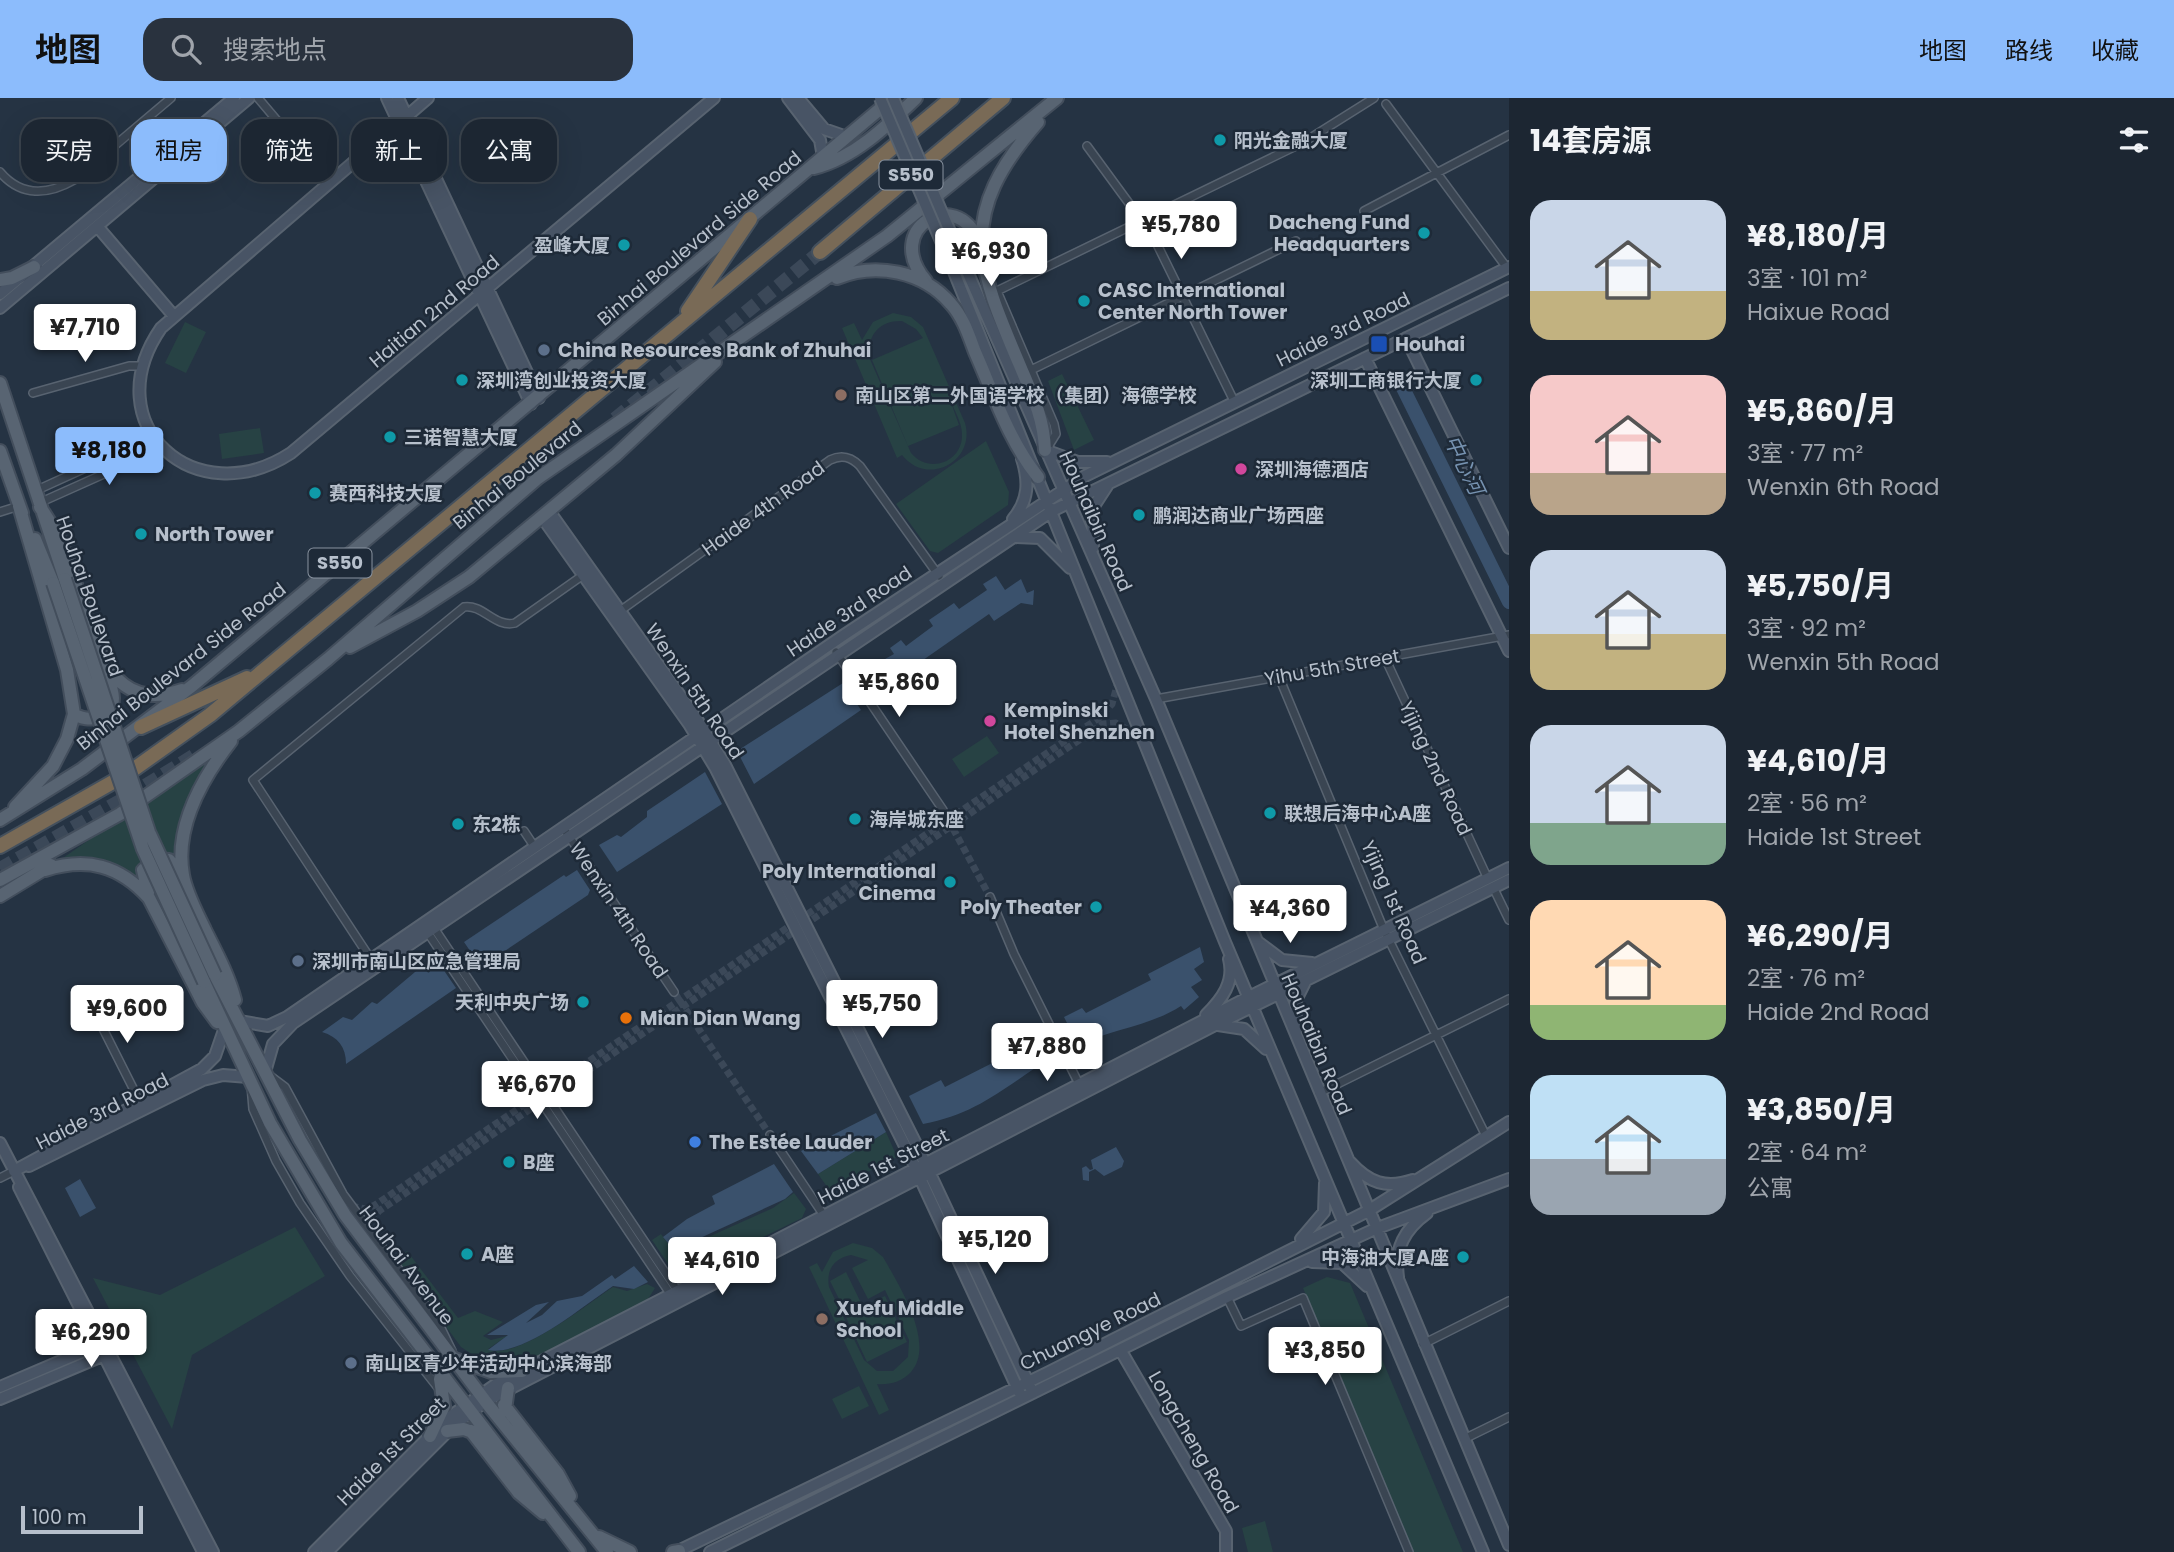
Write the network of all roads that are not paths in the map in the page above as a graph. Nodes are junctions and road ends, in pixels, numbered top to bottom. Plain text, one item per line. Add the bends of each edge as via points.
1 (171, 98) edge
2 (234, 98) edge
3 (250, 98) edge
4 (258, 98) edge
5 (387, 98) edge
6 (398, 98) edge
7 (428, 98) edge
8 (714, 98) edge
9 (788, 98) edge
10 (798, 98) edge
11 (880, 98) edge
12 (893, 98) edge
13 (916, 98) edge
14 (952, 98) edge
15 (1003, 98) edge
16 (1058, 98) edge
17 (1374, 98) edge
18 (1386, 104) dead end
19 (276, 119) edge
20 (402, 119) edge
21 (403, 119) edge
22 (404, 119) edge
23 (1509, 135) edge
24 (847, 137) junction
25 (1087, 146) dead end
26 (823, 158) junction
27 (351, 164) edge
28 (811, 169) junction
29 (0, 172) edge
30 (1437, 173) junction
31 (337, 175) edge
32 (329, 182) edge
33 (432, 182) edge
34 (1364, 211) dead end
35 (750, 219) junction
36 (1143, 221) junction
37 (97, 226) junction
38 (1296, 241) dead end
39 (820, 252) tunnel mouth
40 (981, 252) junction
41 (957, 264) junction
42 (34, 267) junction
43 (1508, 267) edge
44 (0, 280) edge
45 (818, 287) junction
46 (932, 287) junction
47 (1509, 288) edge
48 (483, 291) junction
49 (0, 294) edge
50 (1182, 296) junction
51 (0, 308) edge
52 (173, 315) junction
53 (677, 326) junction
54 (985, 328) junction
55 (1406, 338) junction
56 (733, 344) junction
57 (1365, 358) junction
58 (141, 366) junction
59 (1031, 370) junction
60 (0, 383) edge
61 (33, 393) dead end
62 (535, 401) junction
63 (1234, 401) junction
64 (156, 442) junction
65 (1045, 450) junction
66 (0, 451) edge
67 (1020, 455) junction
68 (1117, 459) junction
69 (1038, 477) junction
70 (1114, 480) junction
71 (1063, 490) junction
72 (38, 500) junction
73 (1069, 502) junction
74 (1050, 505) junction
75 (19, 506) junction
76 (0, 512) edge
77 (545, 514) junction
78 (1007, 526) junction
79 (1006, 541) junction
80 (1508, 542) edge
81 (1093, 555) junction
82 (587, 572) junction
83 (1075, 574) junction
84 (940, 578) junction
85 (59, 581) junction
86 (620, 611) junction
87 (1506, 636) edge
88 (831, 644) junction
89 (1509, 651) edge
90 (838, 654) junction
91 (101, 658) junction
92 (1385, 658) junction
93 (328, 659) junction
94 (264, 670) junction
95 (1279, 677) junction
96 (192, 686) junction
97 (1156, 699) junction
98 (74, 714) junction
99 (141, 727) junction
100 (239, 731) junction
101 (703, 738) junction
102 (943, 810) tunnel mouth
103 (120, 814) junction
104 (0, 819) edge
105 (524, 831) dead end
106 (567, 833) junction
107 (0, 846) edge
108 (534, 846) junction
109 (1509, 868) edge
110 (45, 870) junction
111 (183, 877) junction
112 (0, 880) edge
113 (1509, 880) edge
114 (1490, 883) junction
115 (0, 895) edge
116 (990, 897) tunnel mouth
117 (149, 898) junction
118 (1509, 920) edge
119 (428, 926) junction
120 (1387, 934) junction
121 (1253, 938) junction
122 (1225, 943) junction
123 (1328, 957) junction
124 (370, 958) junction
125 (210, 978) junction
126 (1306, 979) junction
127 (1275, 989) junction
128 (674, 992) tunnel mouth
129 (85, 993) dead end
130 (1509, 999) edge
131 (1251, 1001) junction
132 (239, 1021) junction
133 (1215, 1025) junction
134 (1193, 1026) junction
135 (224, 1030) junction
136 (1436, 1035) junction
137 (1296, 1041) junction
138 (1277, 1065) junction
139 (265, 1072) junction
140 (249, 1081) junction
141 (1082, 1088) junction
142 (1318, 1093) junction
143 (142, 1106) junction
144 (1509, 1122) edge
145 (770, 1135) tunnel mouth
146 (1486, 1136) junction
147 (0, 1143) edge
148 (1344, 1154) junction
149 (923, 1170) junction
150 (1435, 1170) junction
151 (14, 1171) junction
152 (1324, 1173) junction
153 (0, 1178) edge
154 (1509, 1180) edge
155 (1440, 1206) junction
156 (1368, 1211) junction
157 (827, 1219) junction
158 (1345, 1223) junction
159 (1375, 1229) junction
160 (1351, 1239) junction
161 (1284, 1252) junction
162 (1293, 1267) junction
163 (1221, 1286) junction
164 (1401, 1290) junction
165 (677, 1297) junction
166 (1227, 1297) junction
167 (1376, 1298) junction
168 (1509, 1301) edge
169 (1423, 1344) junction
170 (104, 1349) junction
171 (1121, 1351) junction
172 (427, 1357) junction
173 (454, 1359) junction
174 (522, 1371) junction
175 (0, 1387) edge
176 (508, 1388) junction
177 (1025, 1390) junction
178 (483, 1397) junction
179 (0, 1399) edge
180 (444, 1399) junction
181 (504, 1405) junction
182 (467, 1408) junction
183 (1509, 1417) edge
184 (471, 1431) junction
185 (447, 1432) junction
186 (430, 1436) junction
187 (514, 1437) junction
188 (1464, 1439) junction
189 (505, 1456) junction
190 (581, 1519) junction
191 (558, 1525) junction
192 (591, 1533) junction
193 (1509, 1545) edge
194 (203, 1552) edge
195 (213, 1552) edge
196 (314, 1552) edge
197 (327, 1552) edge
198 (573, 1552) edge
199 (579, 1552) edge
200 (607, 1552) edge
201 (630, 1552) edge
202 (676, 1552) edge
203 (710, 1552) edge
204 (1226, 1552) edge
205 (1409, 1552) edge
206 (1483, 1552) edge

1 - 29 street via 61,188 25,190
2 - 42 main road
3 - 37 main road
4 - 19 street
5 - 20 main road
6 - 21 main road
7 - 22 main road
8 - 48 main road, Haitian 2nd Road
9 - 26 main road via 820,140
10 - 24 main road via 824,129
11 - 41 main road, bridge
12 - 24 main road, Binhai Boulevard Side Road / S550
12 - 41 main road, bridge
13 - 28 main road via 836,162
14 - 53 highway, Binhai Boulevard / S550
15 - 39 highway, S550
16 - 40 main road via 998,175 983,214
16 - 45 main road, Binhai Boulevard
17 - 36 street via 1312,138
18 - 30 street
23 - 30 street
24 - 26 main road, Binhai Boulevard Side Road / S550
25 - 36 street
26 - 28 main road, Binhai Boulevard Side Road / S550
27 - 31 main road
28 - 35 main road, Binhai Boulevard Side Road / S550
30 - 34 street
30 - 43 street
32 - 52 main road
33 - 48 main road
35 - 53 highway
35 - 62 main road, Binhai Boulevard Side Road / S550
36 - 50 street
36 - 59 street via 997,291
37 - 51 main road
37 - 52 main road
38 - 50 street
40 - 46 main road via 975,233 961,218 943,215 922,224 913,236 911,256
40 - 65 main road via 995,307 1044,423
41 - 54 main road
42 - 44 main road
42 - 49 main road
43 - 63 main road, Haide 3rd Road
45 - 46 main road via 854,272 876,270 909,275
45 - 56 main road, Binhai Boulevard
46 - 67 main road via 960,317
47 - 55 main road, Haide 3rd Road
48 - 62 main road
48 - 64 main road, Haitian 2nd Road via 304,444 267,467 240,475 206,473 183,464
50 - 59 street
50 - 63 street
52 - 58 main road via 153,340
53 - 94 highway, Binhai Boulevard / S550
54 - 65 main road, Houhaibin Road
54 - 69 main road, Houhaibin Road
55 - 57 main road, Haide 3rd Road
55 - 80 main road
56 - 77 main road via 617,455
56 - 93 main road, Binhai Boulevard via 538,478
57 - 70 main road, Haide 3rd Road
57 - 87 main road
58 - 61 street
58 - 64 main road via 140,402
59 - 65 street via 1056,429
60 - 72 main road, Houhai Boulevard
62 - 96 main road, Binhai Boulevard Side Road / S550
63 - 68 main road, Haide 3rd Road
64 - 72 street via 138,444
64 - 72 street via 144,456
65 - 68 main road via 1084,463
65 - 71 main road, Houhaibin Road
66 - 75 main road, Houhai Boulevard
67 - 69 main road
67 - 78 main road via 1027,490
68 - 71 main road, Haide 3rd Road
69 - 74 main road, Houhaibin Road
70 - 73 main road, Haide 3rd Road
70 - 81 main road via 1092,509
71 - 73 main road, Houhaibin Road
71 - 74 main road, Haide 3rd Road
72 - 85 main road, Houhai Boulevard
72 - 91 main road via 64,548
73 - 74 main road, Haide 3rd Road
73 - 81 main road, Houhaibin Road
74 - 78 main road, Haide 3rd Road
74 - 79 main road, Haide 3rd Road
74 - 83 main road, Houhaibin Road
75 - 76 street
75 - 85 main road, Houhai Boulevard
75 - 98 main road via 67,670
77 - 82 main road, Wenxin 5th Road
77 - 93 main road via 444,595
78 - 84 main road, Haide 3rd Road
79 - 83 main road via 1040,538
79 - 84 main road, Haide 3rd Road
81 - 97 main road, Houhaibin Road
82 - 86 main road, Wenxin 5th Road
82 - 101 main road, Wenxin 5th Road
82 - 124 street via 510,625 474,607 464,607 253,780
83 - 122 main road, Houhaibin Road
84 - 86 street, Haide 4th Road via 860,466 848,457 836,457
84 - 88 main road, Haide 3rd Road
84 - 90 main road, Haide 3rd Road
85 - 125 main road, Houhai Boulevard, bridge via 149,832
86 - 101 main road, Wenxin 5th Road
87 - 89 main road
87 - 92 street, Yihu 5th Street
88 - 90 street
88 - 101 main road, Haide 3rd Road
90 - 101 main road, Haide 3rd Road
90 - 102 street
91 - 96 main road via 119,683 138,694 162,696
91 - 98 main road via 113,697 111,706 95,719
92 - 95 street, Yihu 5th Street
92 - 114 street, Yijing 2nd Road
93 - 100 main road, Binhai Boulevard
94 - 99 highway
94 - 107 highway, Binhai Boulevard / S550 via 127,774
95 - 97 street, Yihu 5th Street
95 - 120 street, Yijing 1st Road
96 - 99 main road, Binhai Boulevard Side Road / S550
97 - 121 main road, Houhaibin Road
98 - 104 main road via 53,766
99 - 104 main road, Binhai Boulevard Side Road / S550
100 - 103 main road, Binhai Boulevard
100 - 111 main road via 205,779 190,814 182,843
101 - 106 main road, Haide 3rd Road
101 - 149 main road, Wenxin 5th Road via 809,928
103 - 110 main road
103 - 112 main road, Binhai Boulevard
105 - 108 street
106 - 108 main road, Haide 3rd Road
106 - 119 main road, Haide 3rd Road
106 - 128 street, Wenxin 4th Road
108 - 119 main road, Haide 3rd Road
109 - 114 main road, Haide 1st Street
110 - 115 main road
110 - 117 main road via 79,862 95,864 127,877
111 - 117 main road via 169,860 151,862 142,875
111 - 132 main road via 229,982
113 - 114 main road, Haide 1st Street
114 - 118 street, Yijing 2nd Road
114 - 120 main road, Haide 1st Street
116 - 141 street
117 - 135 main road via 202,1003
119 - 124 main road, Haide 3rd Road
119 - 139 main road, Haide 3rd Road via 287,1027 273,1044
119 - 165 street
120 - 123 main road, Haide 1st Street
120 - 126 main road, Haide 1st Street
120 - 136 street, Yijing 1st Road
121 - 123 main road via 1282,960 1315,963
121 - 127 main road, Houhaibin Road
122 - 131 main road, Houhaibin Road
122 - 134 main road via 1232,968 1228,987
123 - 126 main road
123 - 127 main road, Haide 1st Street
124 - 132 main road, Haide 3rd Road via 278,1022 257,1025
125 - 132 main road, Houhai Avenue
125 - 135 main road, Houhai Avenue
126 - 127 main road, Haide 1st Street
126 - 137 main road via 1295,1009
127 - 131 main road, Haide 1st Street
127 - 137 main road, Houhaibin Road
129 - 143 street
130 - 136 street
131 - 133 main road, Haide 1st Street
131 - 134 main road, Haide 1st Street
131 - 138 main road, Houhaibin Road
132 - 139 main road, Houhai Avenue
133 - 138 main road via 1233,1026 1252,1035
133 - 141 main road, Haide 1st Street
134 - 141 main road, Haide 1st Street
135 - 140 main road, Houhai Avenue
135 - 143 main road, Haide 3rd Road via 210,1062
136 - 142 street
136 - 146 street, Yijing 1st Road
137 - 142 main road, Houhaibin Road
138 - 152 main road, Houhaibin Road
139 - 173 main road, Houhai Avenue via 345,1215
140 - 143 main road, Haide 3rd Road via 223,1075 209,1078
140 - 172 main road, Houhai Avenue via 327,1221
140 - 180 street via 253,1109 291,1187 350,1276
141 - 149 main road, Haide 1st Street
142 - 148 main road, Houhaibin Road
143 - 151 main road, Haide 3rd Road
144 - 146 main road, Chuangye Road
145 - 157 street
146 - 150 main road, Chuangye Road
147 - 151 main road
148 - 150 main road via 1377,1184 1401,1184
148 - 156 main road, Houhaibin Road
149 - 157 main road, Haide 1st Street
149 - 177 main road, Wenxin 5th Road
150 - 156 main road, Chuangye Road
151 - 153 street, Haide 3rd Road
151 - 170 main road via 23,1202
152 - 158 main road, Houhaibin Road
152 - 161 main road via 1325,1207 1320,1218
154 - 155 main road, Chuangye Road
155 - 159 main road, Chuangye Road
155 - 164 main road via 1414,1223 1401,1242 1397,1268
156 - 158 main road, Chuangye Road
156 - 159 main road, Houhaibin Road
157 - 165 main road, Haide 1st Street
158 - 160 main road, Houhaibin Road
158 - 161 main road, Chuangye Road
159 - 160 main road, Chuangye Road
159 - 164 main road, Houhaibin Road
160 - 162 main road, Chuangye Road
160 - 167 main road, Houhaibin Road
161 - 163 main road, Chuangye Road
162 - 166 main road, Chuangye Road
162 - 167 main road via 1322,1260 1342,1263
163 - 166 main road
163 - 177 main road, Chuangye Road
164 - 169 main road, Houhaibin Road
165 - 174 main road, Haide 1st Street
165 - 176 main road, Haide 1st Street
166 - 171 main road, Chuangye Road
166 - 205 street via 1241,1326 1303,1297
167 - 206 main road, Houhaibin Road
168 - 169 street
169 - 188 main road, Houhaibin Road
170 - 175 main road
170 - 179 main road
170 - 194 main road
170 - 195 main road
171 - 177 main road, Chuangye Road
171 - 204 main road, Longcheng Road via 1226,1531
172 - 180 main road via 441,1381
172 - 182 main road, Houhai Avenue
173 - 174 main road via 491,1372
173 - 178 main road, Houhai Avenue
174 - 178 main road, Haide 1st Street
176 - 178 main road, Haide 1st Street
176 - 181 main road
177 - 202 main road, Chuangye Road
177 - 203 main road, Chuangye Road
178 - 182 main road, Haide 1st Street
178 - 187 main road, Houhai Avenue
180 - 186 main road
181 - 187 main road
181 - 190 main road via 558,1474
182 - 185 main road, Haide 1st Street
182 - 186 main road, Haide 1st Street
182 - 189 main road, Houhai Avenue
183 - 188 street
184 - 185 main road
184 - 189 main road
184 - 191 main road via 519,1493
185 - 197 main road, Haide 1st Street
186 - 196 main road, Haide 1st Street
187 - 190 main road, Houhai Avenue
188 - 193 main road, Houhaibin Road
189 - 191 main road, Houhai Avenue
190 - 192 main road, Houhai Avenue
191 - 198 main road
191 - 199 main road, Houhai Avenue
192 - 200 main road, Houhai Avenue
192 - 201 main road

